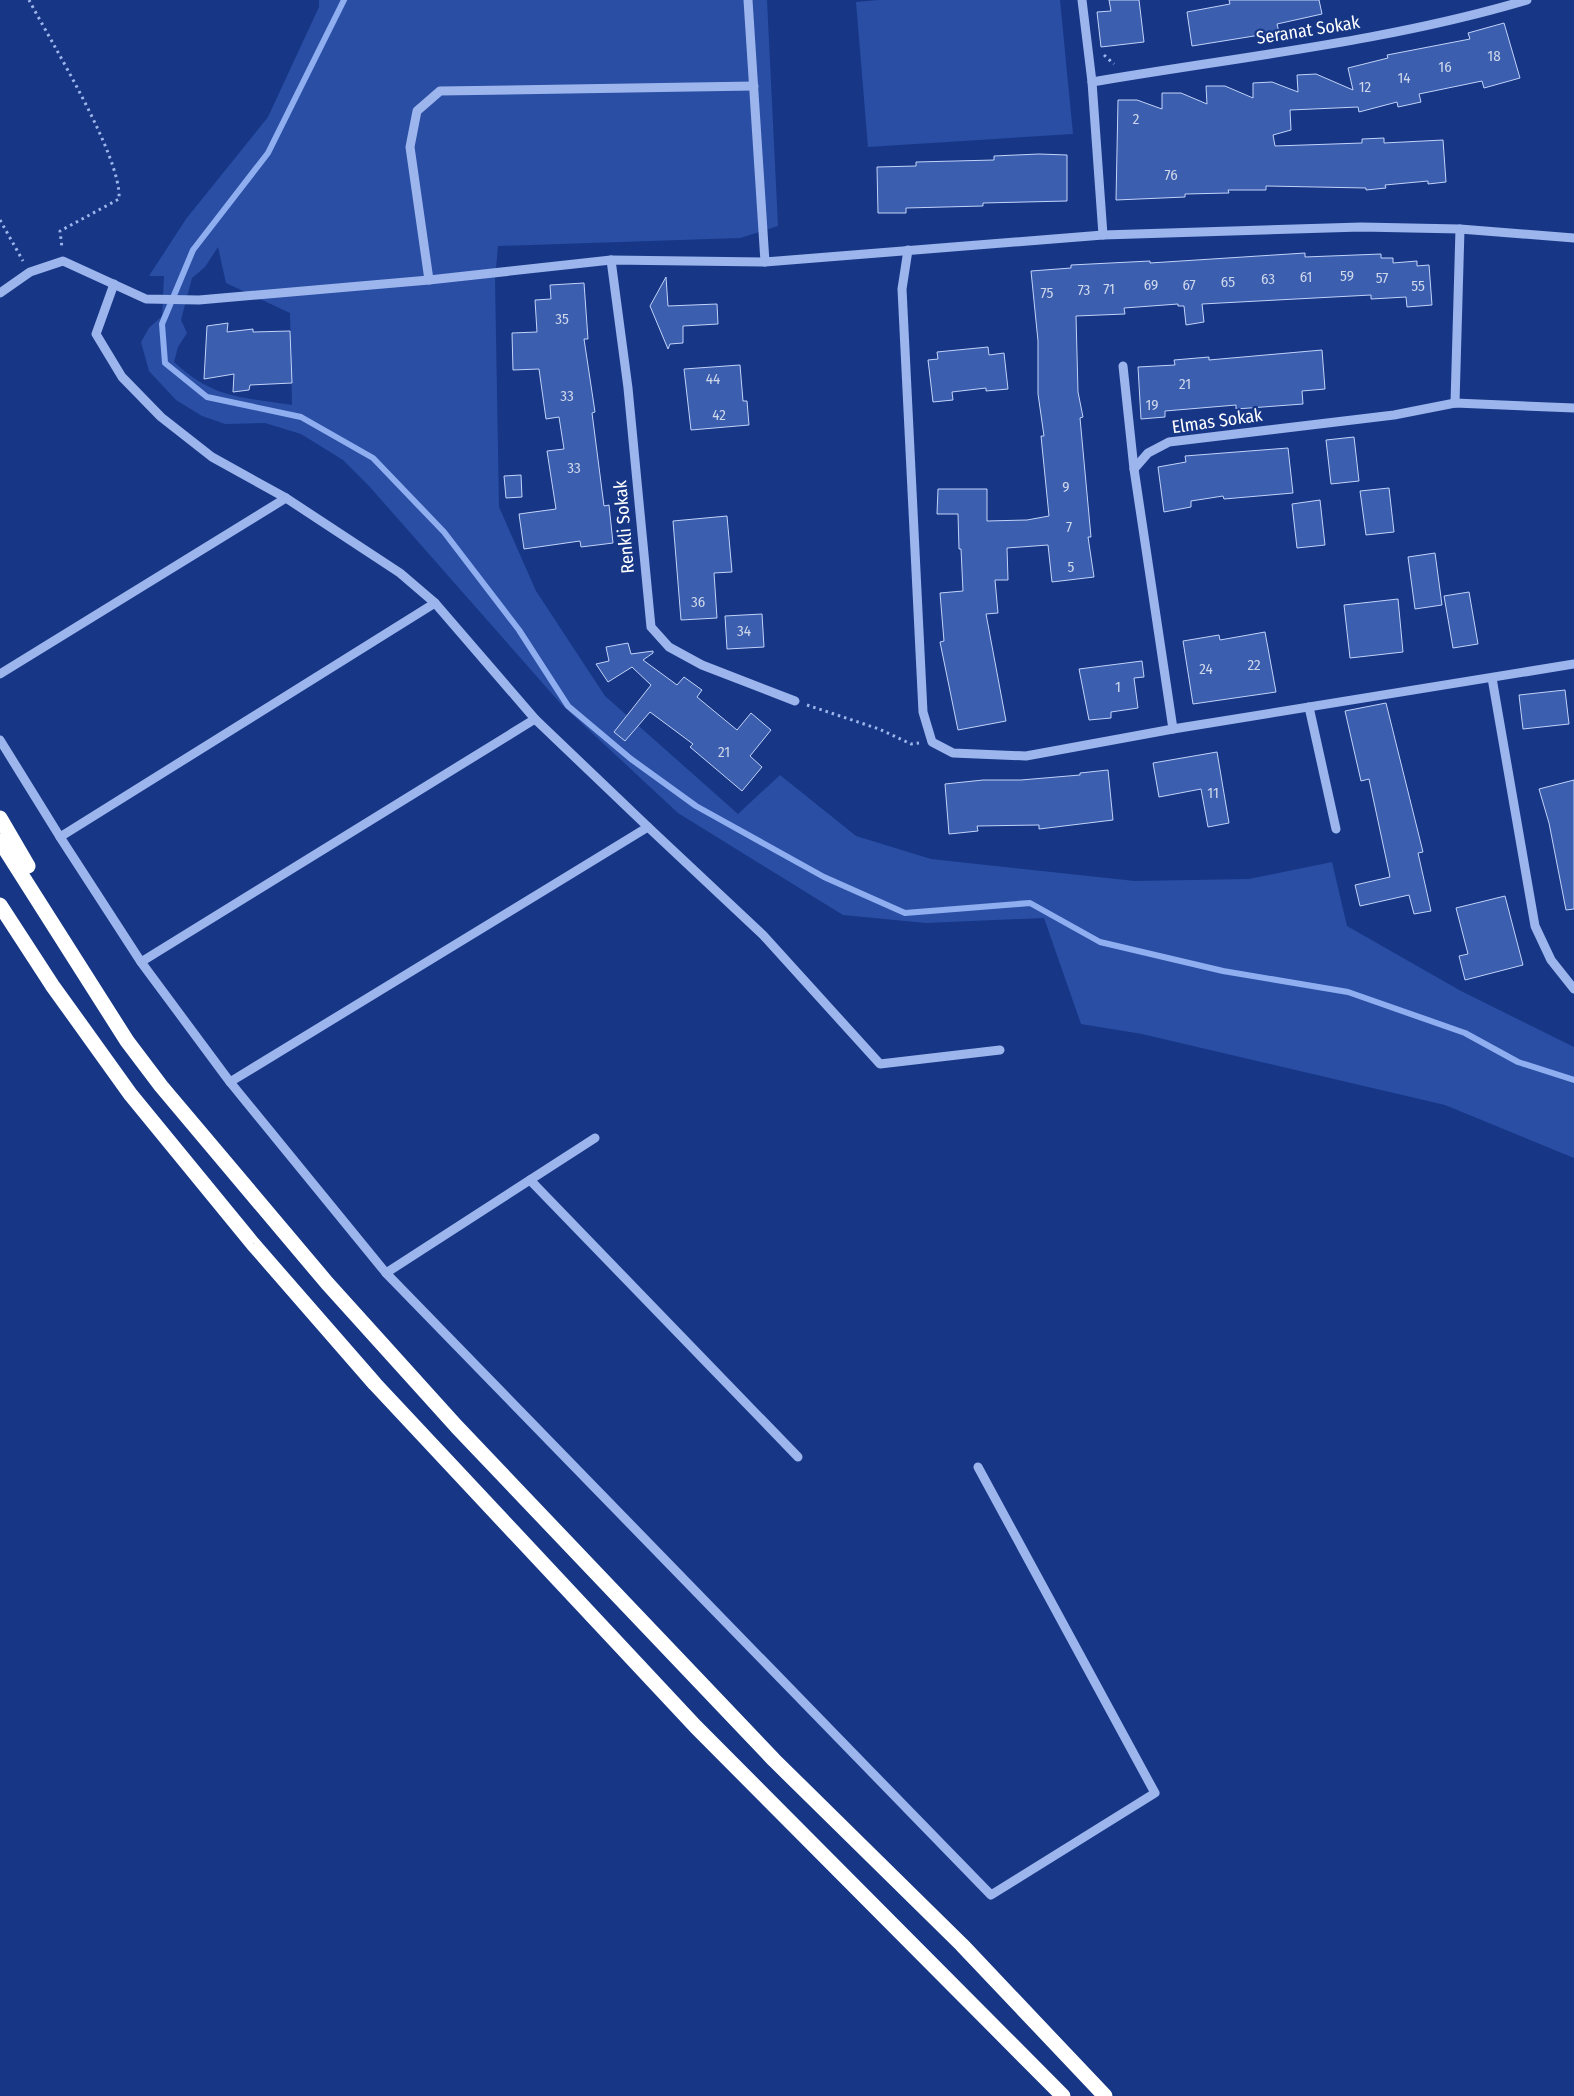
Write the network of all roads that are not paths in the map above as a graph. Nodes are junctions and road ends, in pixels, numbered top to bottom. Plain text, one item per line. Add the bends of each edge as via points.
1 (748, 0) edge
2 (1082, 0) edge
3 (1528, 0) edge
4 (1092, 82) junction
5 (754, 86) junction
6 (1460, 230) junction
7 (1103, 235) junction
8 (1574, 238) edge
9 (908, 250) junction
10 (611, 260) junction
11 (765, 262) junction
12 (429, 280) junction
13 (114, 284) junction
14 (0, 293) edge
15 (1123, 366) dead end
16 (1455, 403) junction
17 (1574, 408) edge
18 (1134, 469) junction
19 (286, 498) junction
20 (435, 603) junction
21 (1574, 664) edge
22 (0, 674) edge
23 (1492, 678) junction
24 (795, 701) road end
25 (1308, 707) junction
26 (535, 719) junction
27 (1173, 729) junction
28 (0, 740) edge
29 (0, 818) edge
30 (648, 827) junction
31 (1336, 829) dead end
32 (60, 837) junction
33 (0, 840) edge
34 (0, 905) edge
35 (141, 962) junction
36 (1574, 989) edge
37 (127, 1041) junction
38 (1000, 1050) dead end
39 (230, 1082) junction
40 (595, 1138) dead end
41 (530, 1180) junction
42 (386, 1273) junction
43 (798, 1457) dead end
44 (978, 1468) dead end
45 (1063, 2096) edge
46 (1105, 2096) edge

1 - 5 street
2 - 4 street
3 - 4 street, Seranat Sokak via 1485,13 1356,40
4 - 7 street
5 - 11 street
5 - 12 street via 440,91 417,110 410,147
6 - 7 street via 1361,227
6 - 8 street
6 - 16 street
7 - 9 street
9 - 11 street
9 - 27 street via 902,289 923,712 932,742 954,753 1026,756
10 - 11 street
10 - 12 street
10 - 24 street, Renkli Sokak via 628,388 651,627 669,647 702,665
12 - 13 street via 199,300 146,299
13 - 14 street via 63,261 30,272
13 - 19 street via 96,334 122,377 162,417 212,457
15 - 18 street
16 - 17 street, Elmas Sokak
16 - 18 street, Elmas Sokak via 1394,415 1169,442 1148,453
18 - 27 street
19 - 20 street via 400,573
19 - 22 street
20 - 26 street
20 - 32 street
21 - 23 street
23 - 25 street
23 - 36 street via 1534,926 1551,960
25 - 27 street
25 - 31 street
26 - 30 street
26 - 35 street
28 - 32 street
29 - 37 highway
30 - 38 street via 763,935 880,1064
30 - 39 street
32 - 35 street
33 - 37 highway
34 - 45 highway via 52,985 132,1095 240,1229 375,1384 696,1727
35 - 39 street
37 - 46 highway via 326,1283 457,1426 774,1760 962,1945
39 - 42 street
40 - 41 street
41 - 42 street
41 - 43 street
42 - 44 street via 991,1895 1155,1793

